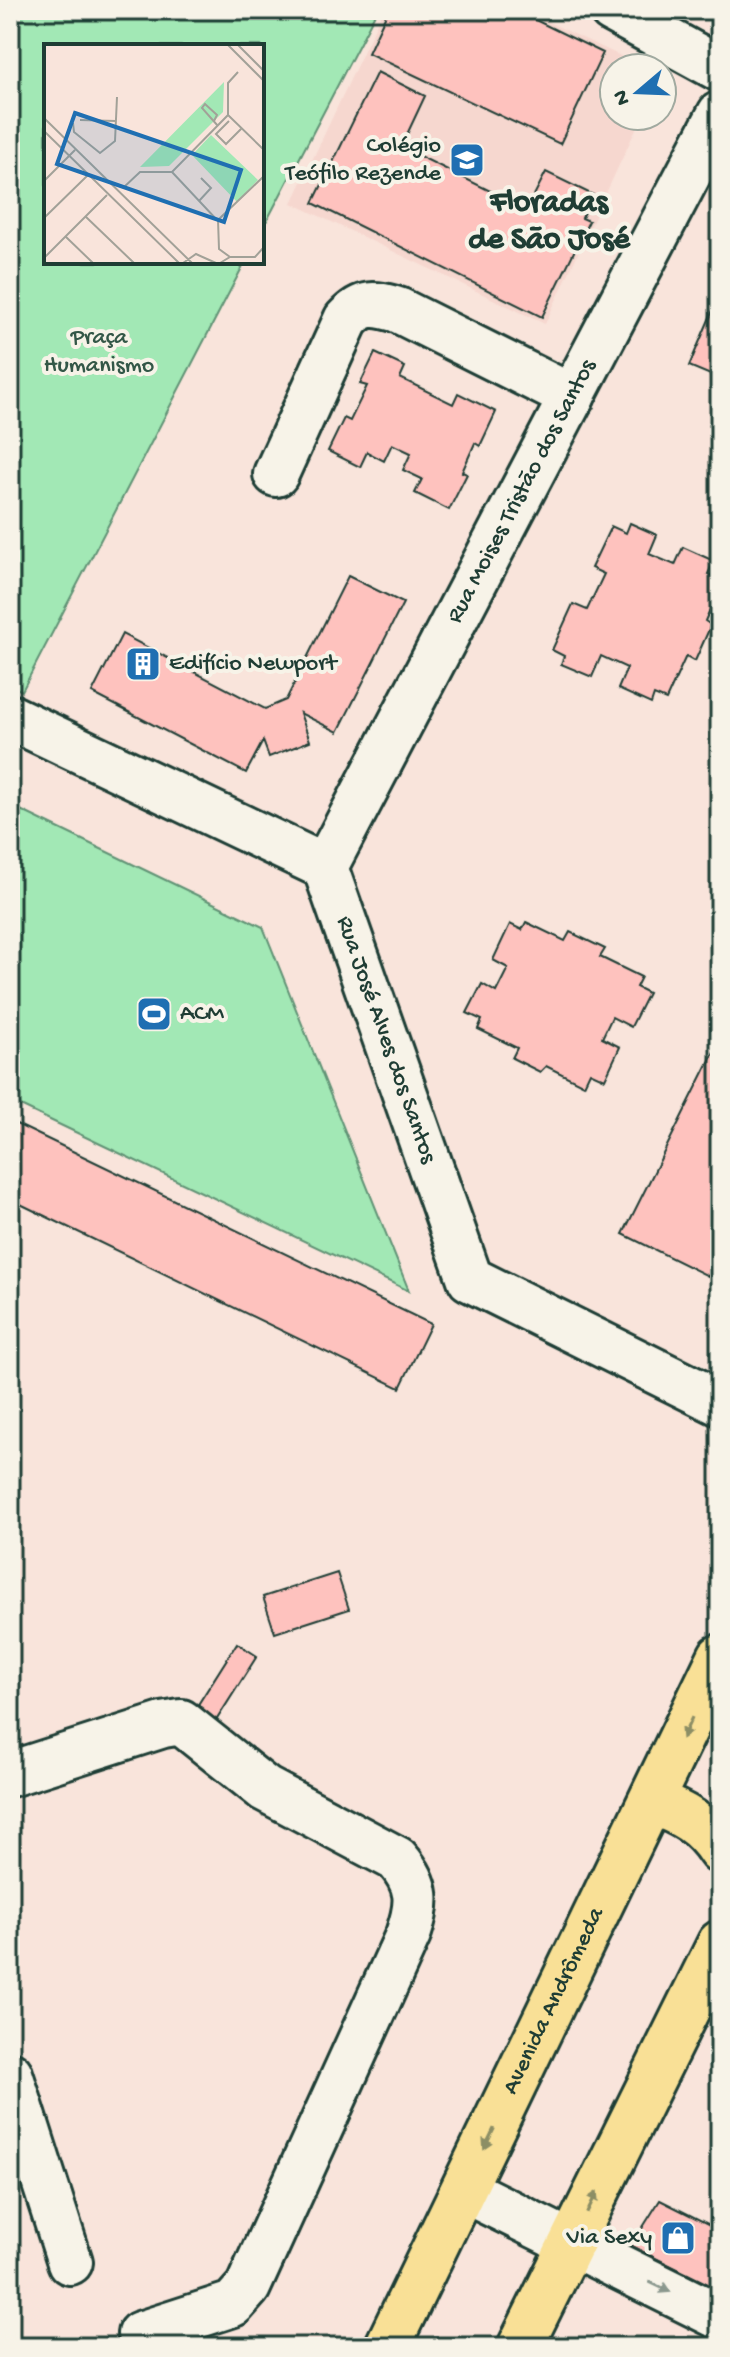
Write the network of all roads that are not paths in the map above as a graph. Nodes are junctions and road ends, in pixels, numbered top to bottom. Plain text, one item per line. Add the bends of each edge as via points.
1 (612, 10) edge
2 (720, 69) edge
3 (720, 114) edge
4 (572, 397) junction
5 (276, 474) dead end
6 (10, 717) edge
7 (325, 867) junction
8 (720, 1403) edge
9 (720, 1657) edge
10 (10, 1774) edge
11 (652, 1802) junction
12 (720, 1851) edge
13 (720, 1943) edge
14 (10, 2074) edge
15 (464, 2190) junction
16 (571, 2245) junction
17 (70, 2262) dead end
18 (720, 2317) edge
19 (140, 2334) dead end
20 (390, 2346) edge
21 (520, 2347) edge

1 - 2 street
3 - 4 street, Rua Moises Tristão dos Santos
4 - 5 street via 398,310 361,307 346,320
4 - 7 street, Rua Moises Tristão dos Santos
6 - 7 street
7 - 8 street, Rua José Alves dos Santos via 470,1279
9 -> 11 main road, Avenida Andrômeda
10 - 19 street via 181,1722 265,1789 397,1859 416,1888 408,1935 248,2287 233,2304
11 - 12 main road via 682,1813 708,1832
11 -> 15 main road, Avenida Andrômeda
16 -> 13 main road
14 - 17 street
15 - 16 street
15 - 20 main road, Avenida Andrômeda
16 -> 18 street
16 - 21 main road

